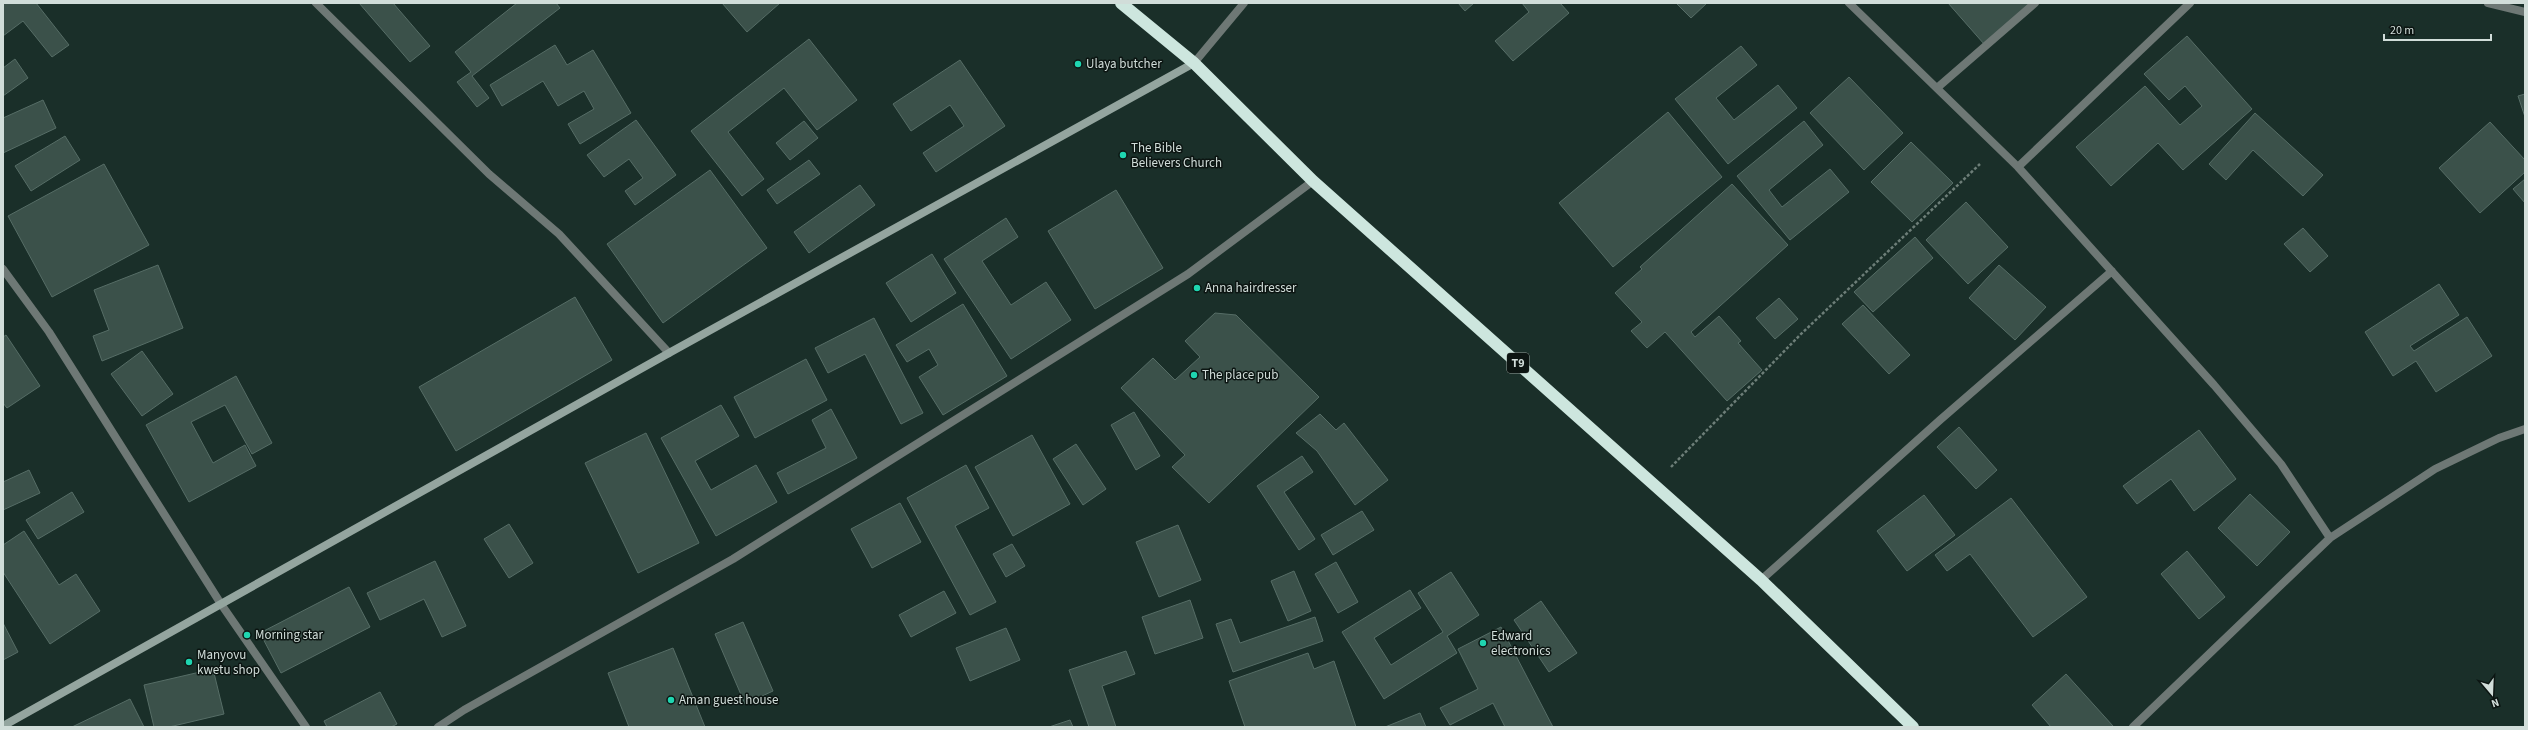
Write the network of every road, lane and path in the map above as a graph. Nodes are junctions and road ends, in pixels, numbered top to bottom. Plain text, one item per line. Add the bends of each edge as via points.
1 (316, 3) edge
2 (1121, 3) edge
3 (1244, 3) edge
4 (1849, 3) edge
5 (2036, 3) edge
6 (2190, 3) edge
7 (2488, 3) edge
8 (2525, 12) edge
9 (1194, 63) junction
10 (1937, 88) junction
11 (1998, 147) junction
12 (2018, 167) junction
13 (1313, 181) junction
14 (3, 269) edge
15 (2112, 271) junction
16 (669, 353) junction
17 (2525, 429) edge
18 (1654, 484) junction
19 (2330, 538) junction
20 (1762, 580) junction
21 (221, 604) junction
22 (3, 726) edge
23 (306, 727) edge
24 (438, 727) edge
25 (1912, 727) edge
26 (2133, 727) edge

1 - 16 street via 489,174 560,234
2 - 9 highway, T9
3 - 9 street
4 - 10 street
5 - 10 street
6 - 12 street
7 - 8 street
9 - 13 highway, T9
9 - 16 street
10 - 11 street
11 - 12 street
11 - 18 path via 1800,335
12 - 15 street
13 - 18 highway, T9
13 - 24 street via 1188,274 733,559
14 - 21 street via 49,332
15 - 19 street via 2281,464
15 - 20 street via 1940,420
16 - 21 street
17 - 19 street via 2499,438 2435,469
18 - 20 highway, T9
19 - 26 street
20 - 25 highway, T9
21 - 22 street
21 - 23 street

